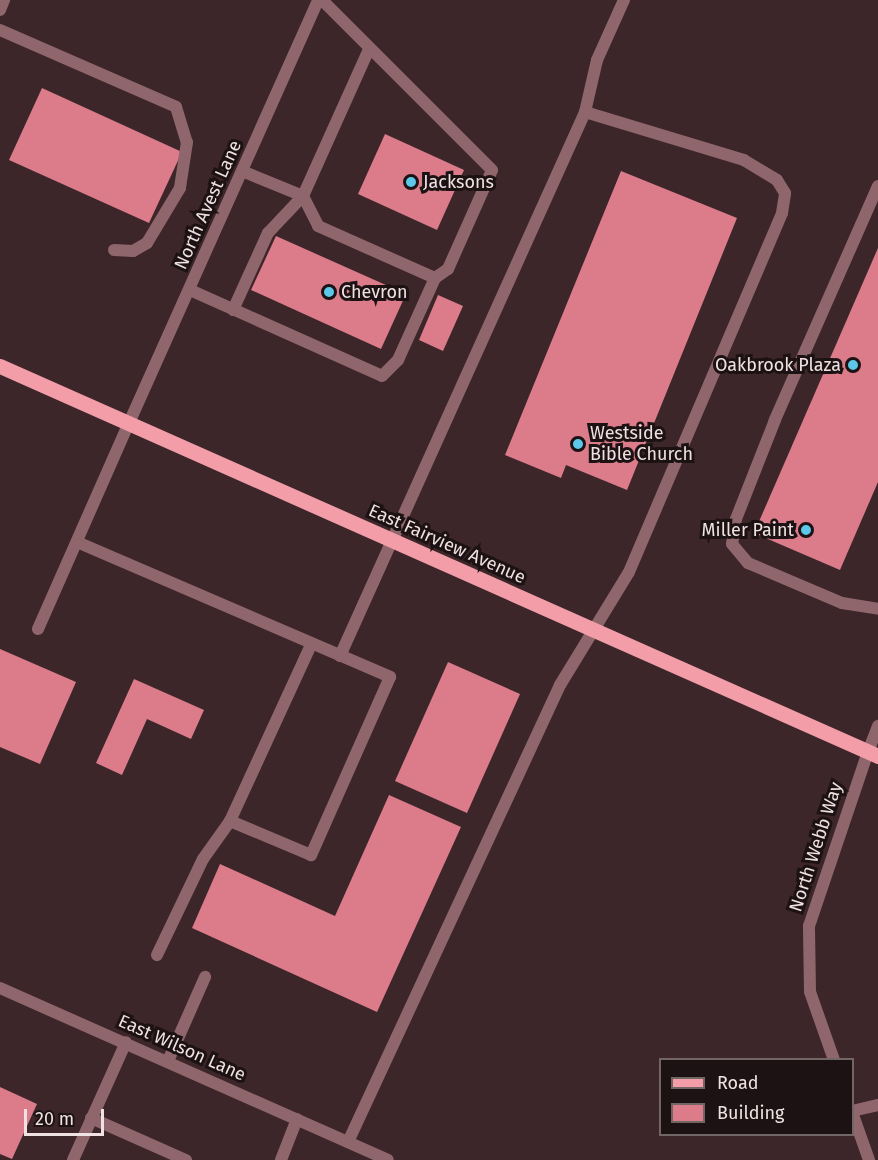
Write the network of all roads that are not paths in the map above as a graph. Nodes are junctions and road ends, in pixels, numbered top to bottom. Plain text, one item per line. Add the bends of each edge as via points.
1 (4, 0) edge
2 (320, 0) edge
3 (624, 0) edge
4 (0, 10) edge
5 (0, 30) edge
6 (369, 49) junction
7 (585, 112) junction
8 (242, 171) junction
9 (878, 186) edge
10 (303, 196) junction
11 (114, 250) dead end
12 (435, 278) junction
13 (190, 290) junction
14 (233, 310) junction
15 (0, 366) edge
16 (129, 423) junction
17 (390, 540) junction
18 (77, 542) junction
19 (878, 609) edge
20 (38, 629) dead end
21 (591, 630) junction
22 (311, 645) junction
23 (340, 656) junction
24 (878, 726) edge
25 (873, 754) edge
26 (230, 821) junction
27 (157, 955) dead end
28 (205, 976) dead end
29 (0, 988) edge
30 (126, 1042) junction
31 (834, 1058) edge
32 (168, 1060) junction
33 (878, 1104) edge
34 (854, 1110) edge
35 (854, 1117) edge
36 (92, 1118) junction
37 (297, 1119) junction
38 (348, 1142) junction
39 (73, 1160) edge
40 (186, 1160) edge
41 (280, 1160) edge
42 (388, 1160) edge
43 (869, 1160) edge

1 - 4 street
2 - 6 street
2 - 8 street, North Avest Lane
3 - 7 street via 597,60
5 - 11 street via 176,107 187,142 180,188 147,243 134,250
6 - 10 street
6 - 12 street via 492,170 448,269
7 - 17 street
7 - 21 street via 744,160 777,180 785,193 731,338 629,572
8 - 10 street
8 - 13 street, North Avest Lane
9 - 19 street via 776,420 736,519 732,544 748,563 842,603
10 - 12 street via 318,226
10 - 14 street via 268,233
12 - 14 street via 398,360 382,376
13 - 14 street
13 - 16 street, North Avest Lane
15 - 16 main road, East Fairview Avenue
16 - 17 main road, East Fairview Avenue
16 - 18 street, North Avest Lane
17 - 21 main road, East Fairview Avenue
17 - 23 street
18 - 20 street, North Avest Lane
18 - 22 street
21 - 25 main road, East Fairview Avenue
21 - 38 street via 560,685
22 - 23 street
22 - 26 street
23 - 26 street via 390,677 310,855
24 - 25 street, North Webb Way
25 - 31 street, North Webb Way via 809,926 810,992
26 - 27 street via 202,859
28 - 32 street
29 - 30 street, East Wilson Lane
30 - 32 street, East Wilson Lane
30 - 36 street
32 - 37 street, East Wilson Lane
33 - 34 street
35 - 43 street
36 - 39 street
36 - 40 street
37 - 38 street, East Wilson Lane
37 - 41 street
38 - 42 street, East Wilson Lane

